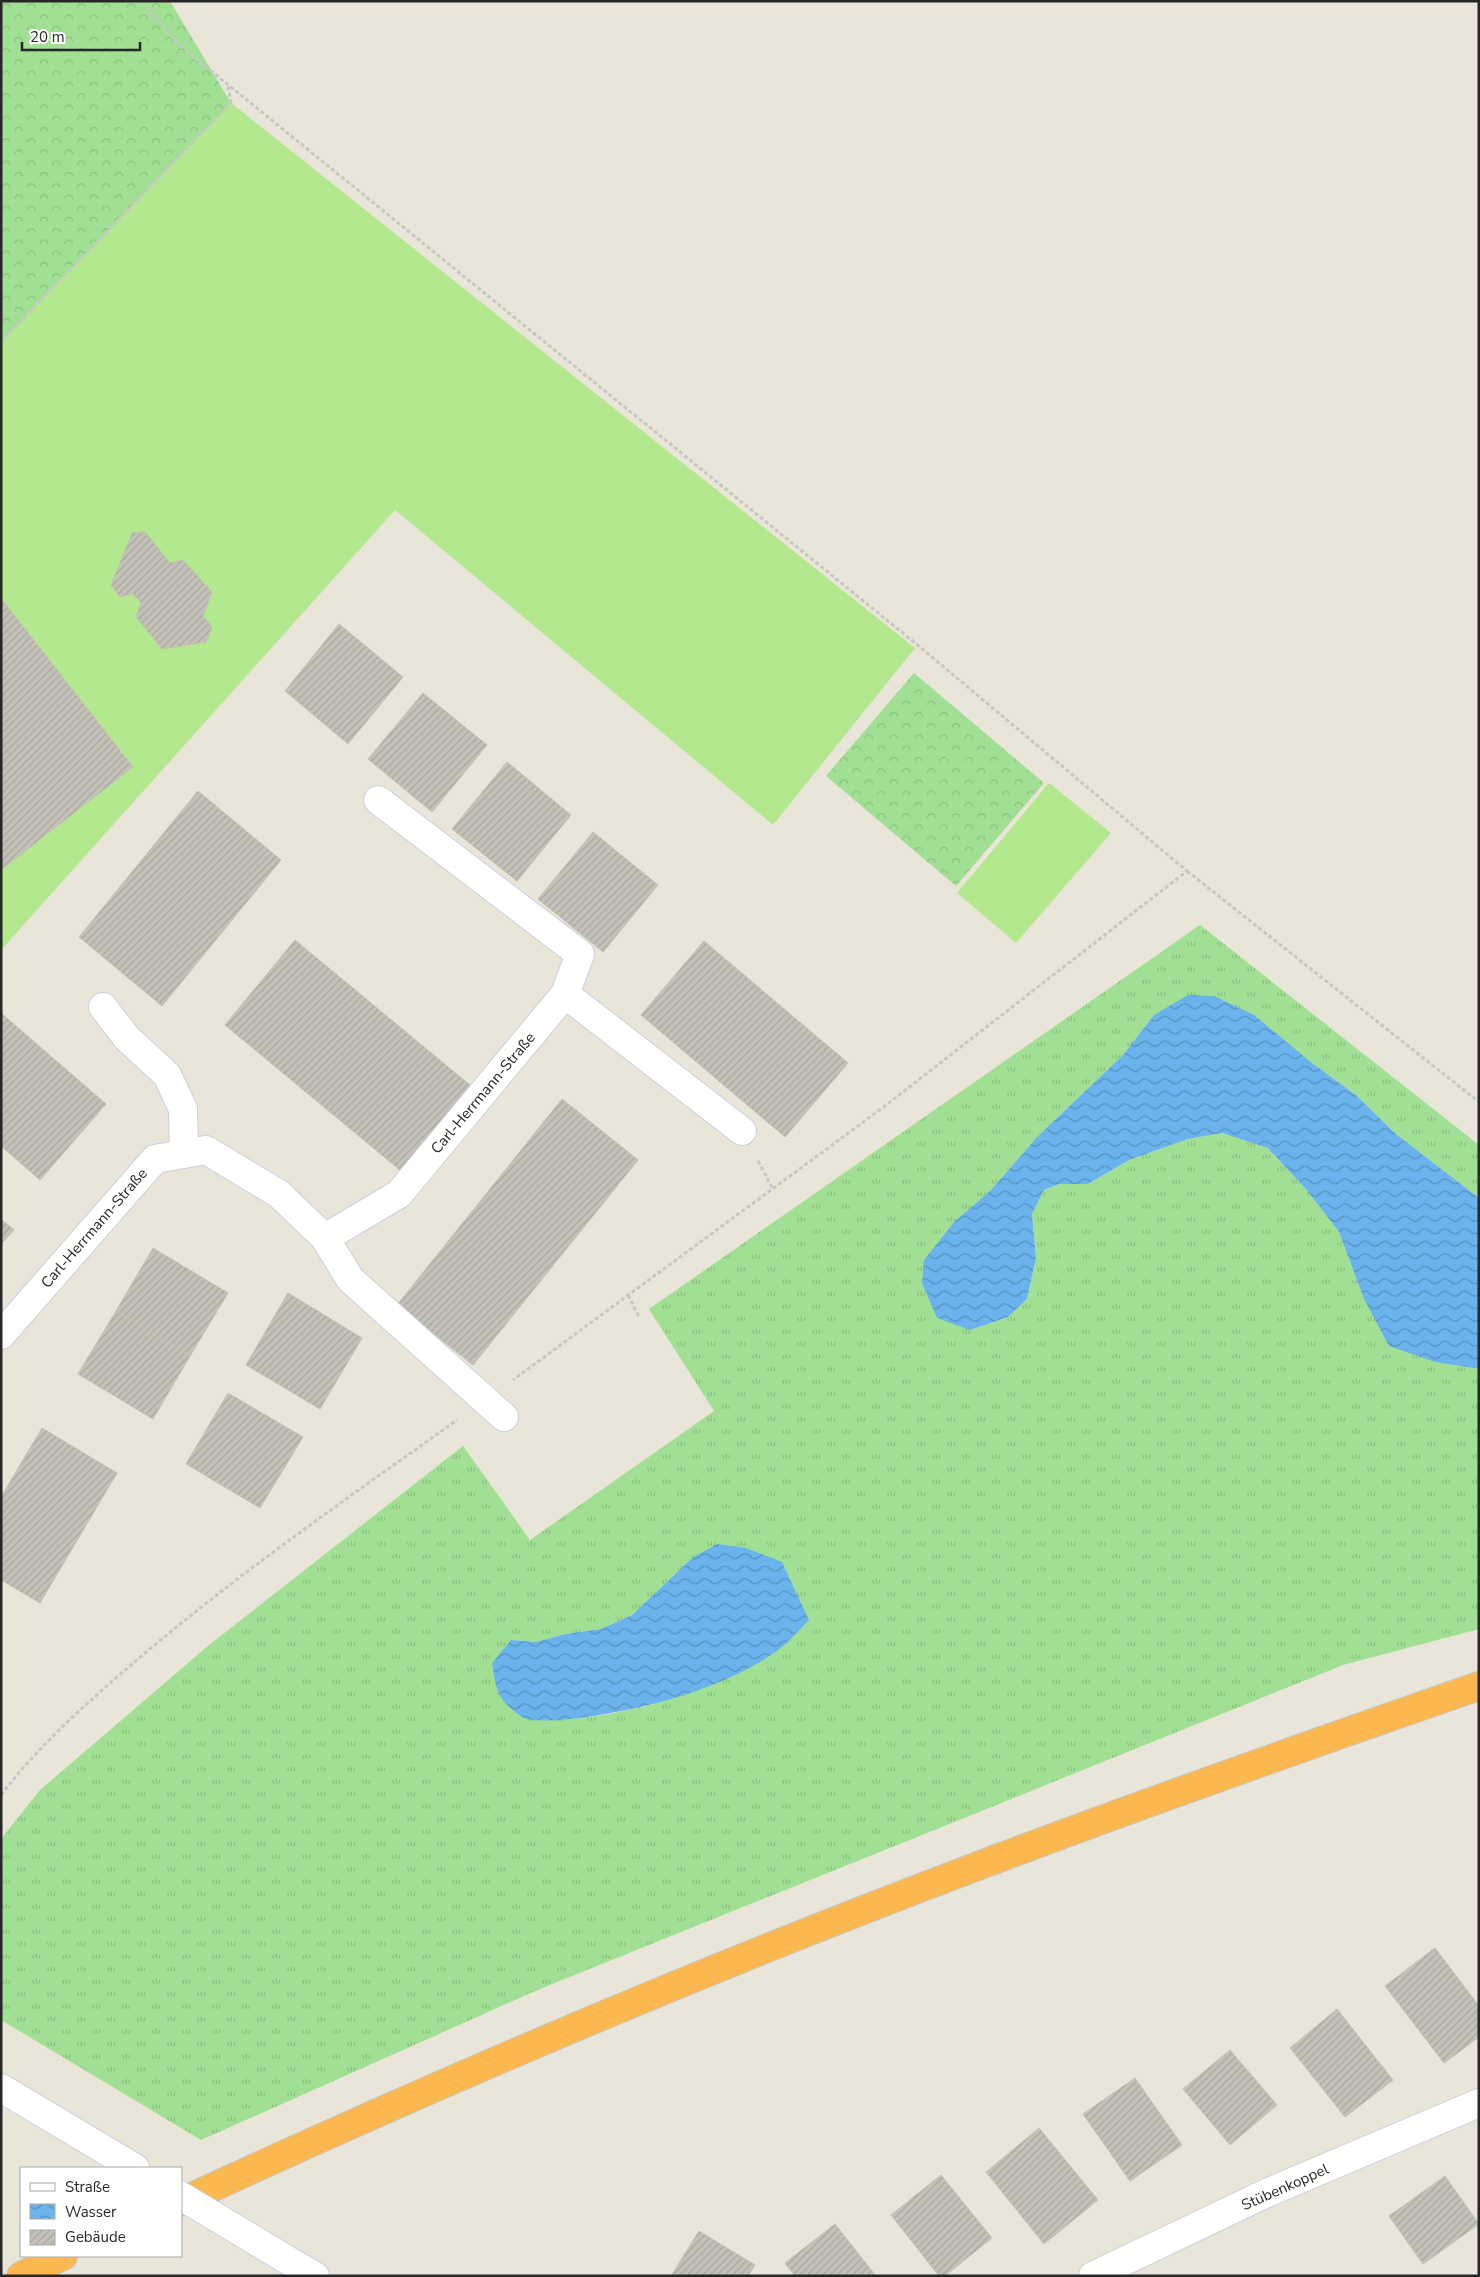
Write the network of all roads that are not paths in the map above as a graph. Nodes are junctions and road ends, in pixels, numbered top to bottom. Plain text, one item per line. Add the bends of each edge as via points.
1 (378, 800) dead end
2 (565, 994) junction
3 (103, 1007) dead end
4 (742, 1131) dead end
5 (184, 1154) junction
6 (325, 1238) junction
7 (1, 1335) edge
8 (494, 1409) road end
9 (1479, 1686) edge
10 (1, 2088) edge
11 (1479, 2103) edge
12 (133, 2167) edge
13 (182, 2197) edge
14 (182, 2202) edge
15 (61, 2257) edge
16 (21, 2276) edge
17 (315, 2276) edge
18 (1093, 2276) edge

1 - 2 street, Carl-Herrmann-Straße via 580,954
2 - 4 street
2 - 6 street, Carl-Herrmann-Straße via 400,1194
3 - 5 street via 127,1038 166,1075 183,1109
5 - 6 street, Carl-Herrmann-Straße via 206,1150 279,1194
5 - 7 street, Carl-Herrmann-Straße via 155,1159
6 - 8 street, Carl-Herrmann-Straße via 350,1279
9 - 14 highway via 960,1873 600,2017
10 - 12 street
11 - 18 street, Stübenkoppel via 1269,2192
13 - 17 street, bridge
15 - 16 highway

